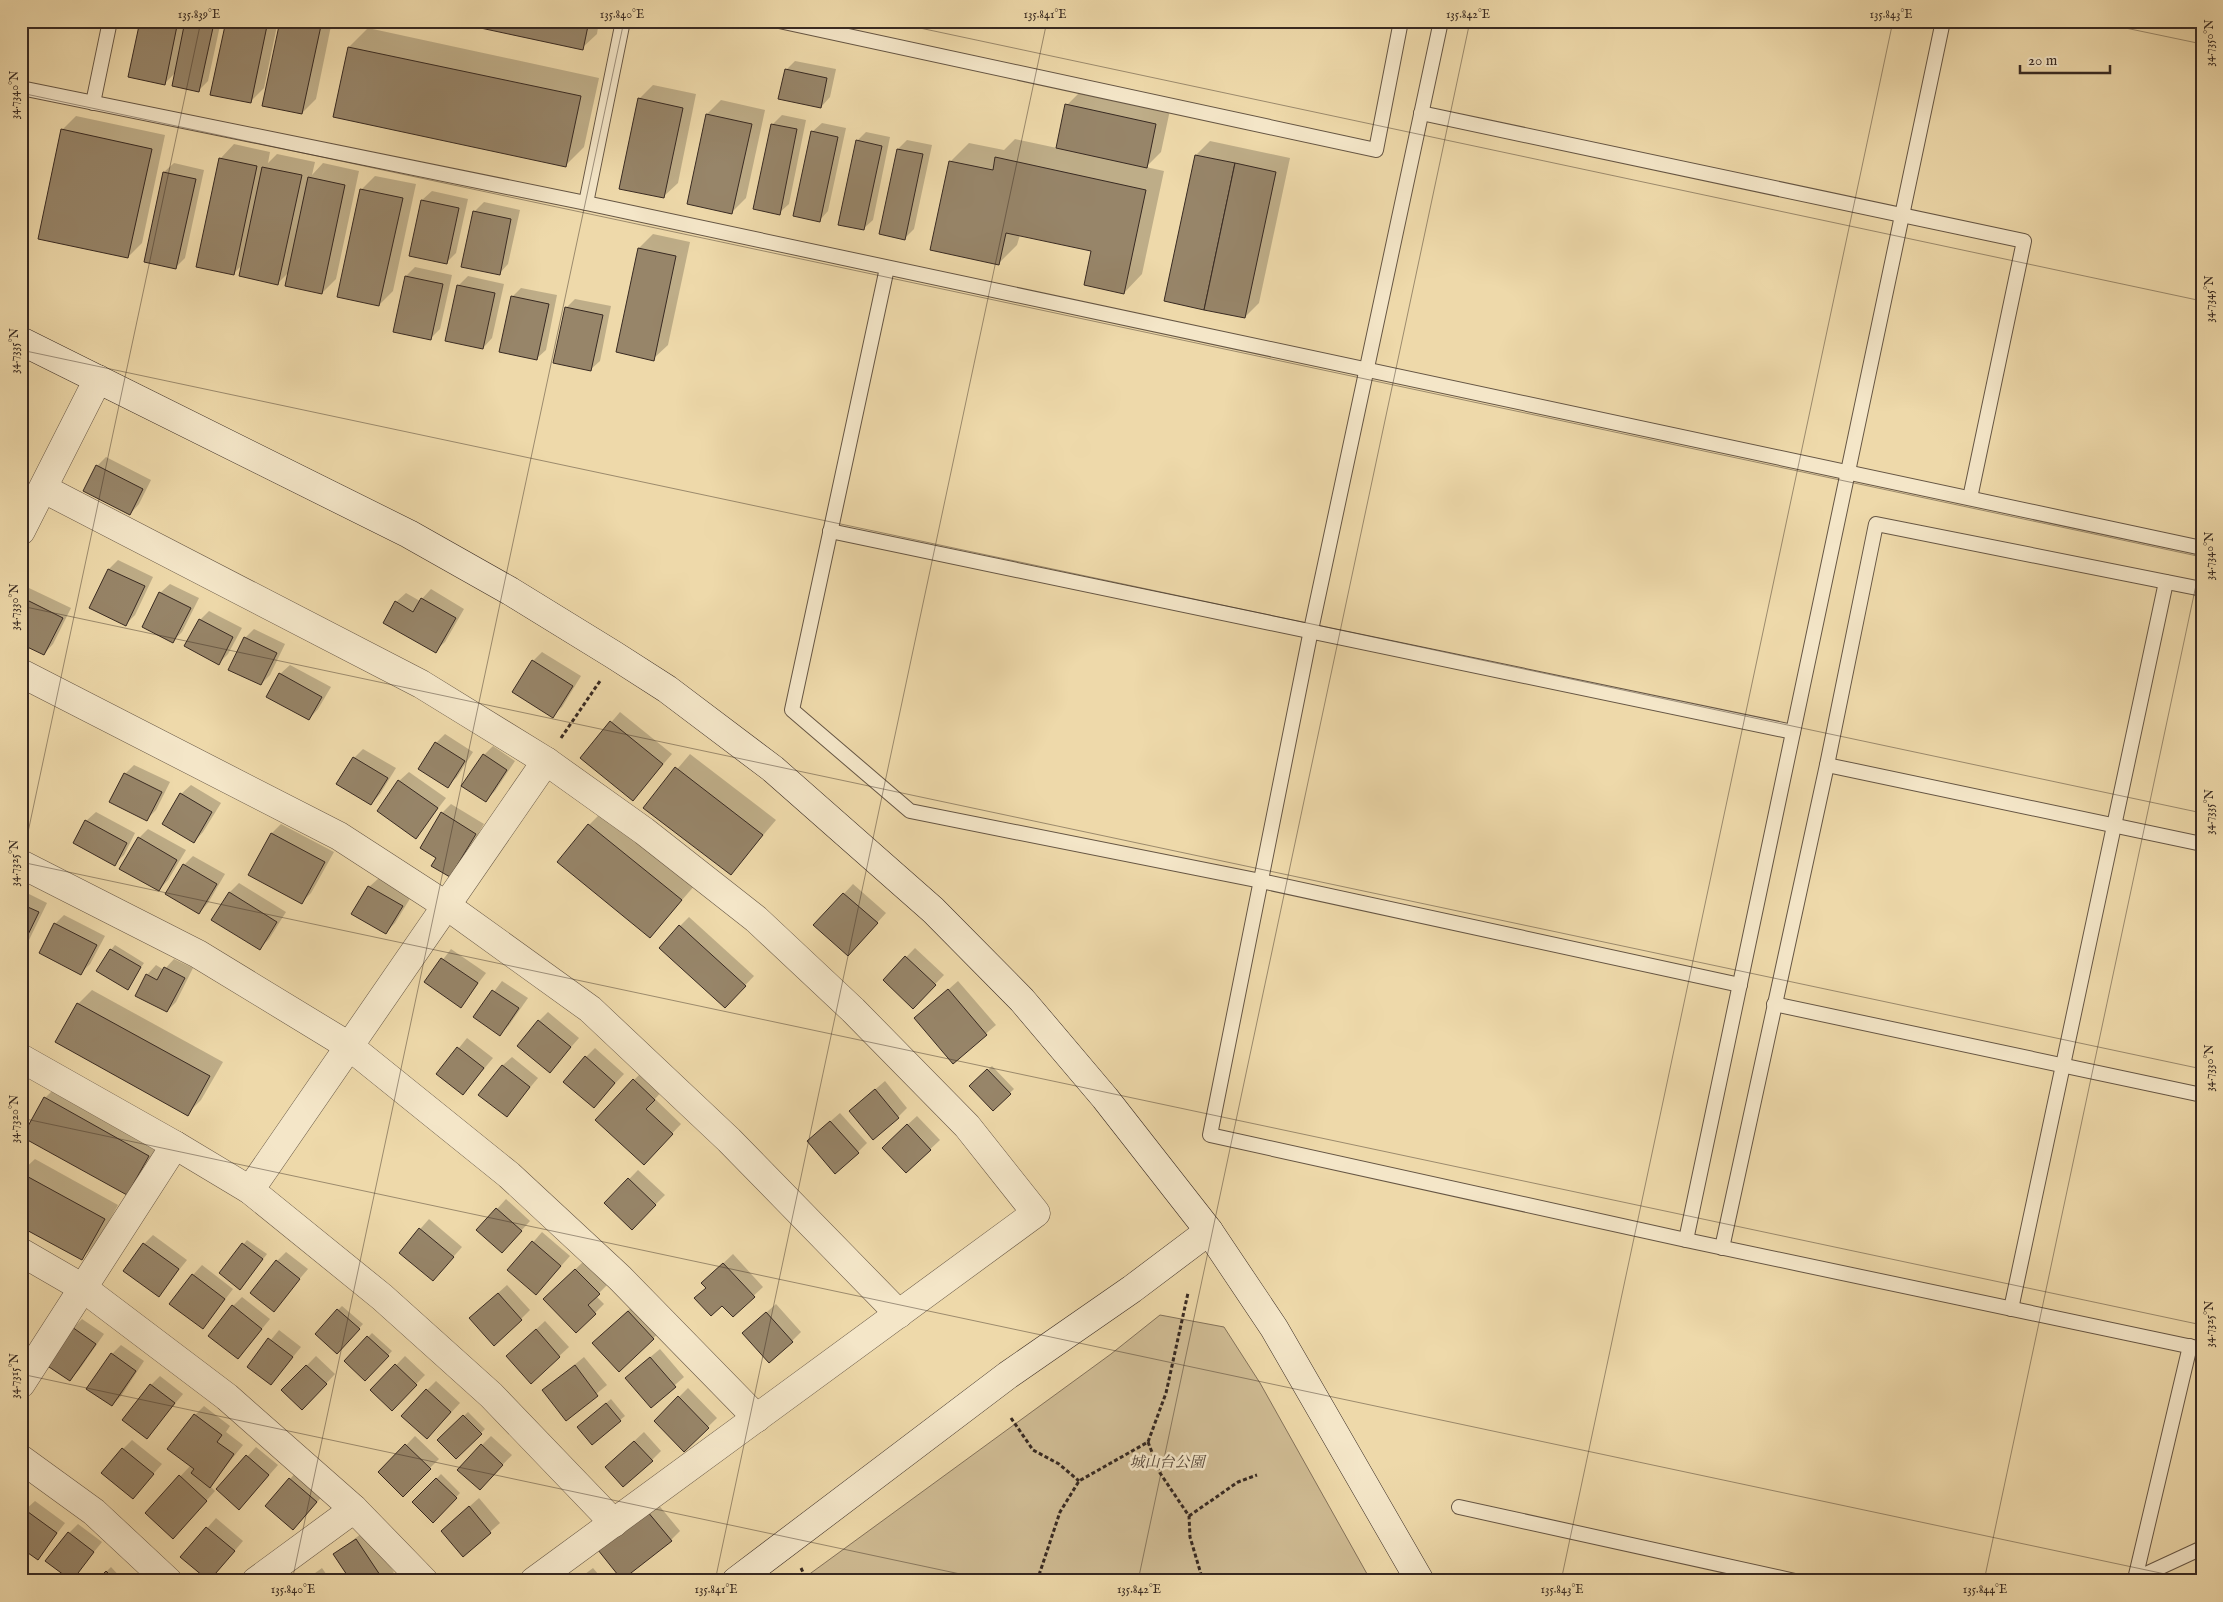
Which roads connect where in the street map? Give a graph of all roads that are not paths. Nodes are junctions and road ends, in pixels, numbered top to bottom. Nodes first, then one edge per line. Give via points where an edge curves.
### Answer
1 (110, 21) edge
2 (623, 21) edge
3 (779, 21) edge
4 (1401, 21) edge
5 (1440, 21) edge
6 (1943, 21) edge
7 (21, 88) edge
8 (93, 103) junction
9 (1421, 113) junction
10 (586, 203) junction
11 (1902, 214) junction
12 (887, 268) junction
13 (21, 340) edge
14 (1367, 370) junction
15 (98, 379) junction
16 (1849, 473) junction
17 (44, 489) junction
18 (1970, 498) junction
19 (21, 530) edge
20 (830, 531) junction
21 (2202, 548) edge
22 (2166, 582) junction
23 (2202, 590) edge
24 (1311, 630) junction
25 (21, 673) edge
26 (1793, 732) junction
27 (546, 761) junction
28 (1827, 765) junction
29 (2114, 825) junction
30 (2202, 844) edge
31 (21, 864) edge
32 (1260, 882) junction
33 (447, 906) junction
34 (1740, 985) junction
35 (1774, 1004) junction
36 (350, 1046) junction
37 (21, 1058) edge
38 (2063, 1066) junction
39 (2202, 1095) edge
40 (176, 1145) junction
41 (250, 1190) junction
42 (1210, 1231) junction
43 (1686, 1240) junction
44 (1722, 1248) junction
45 (21, 1252) edge
46 (83, 1288) junction
47 (2011, 1309) junction
48 (899, 1314) junction
49 (2196, 1347) edge
50 (21, 1384) edge
51 (756, 1418) junction
52 (21, 1459) edge
53 (1459, 1507) dead end
54 (354, 1509) junction
55 (614, 1523) junction
56 (2202, 1548) edge
57 (750, 1577) edge
58 (2133, 1580) edge
59 (168, 1581) edge
60 (256, 1581) edge
61 (424, 1581) edge
62 (534, 1581) edge
63 (1420, 1581) edge
64 (1796, 1581) edge

1 - 8 lane
2 - 10 lane
3 - 4 lane via 1376,150
5 - 9 lane
6 - 11 lane
7 - 8 lane
8 - 10 lane
9 - 11 lane
9 - 14 lane
10 - 12 lane
11 - 16 lane
11 - 18 lane via 2024,241
12 - 14 lane
12 - 20 lane
13 - 15 street
14 - 16 lane
14 - 24 lane
15 - 17 street
15 - 42 street via 409,534 510,591 667,689 773,769 933,910 1022,1000 1106,1098
16 - 18 lane
16 - 26 lane
17 - 19 street
17 - 27 street via 404,675
18 - 21 lane
20 - 24 lane
20 - 32 lane via 792,710 910,811
22 - 23 lane
22 - 28 lane via 1876,524
22 - 29 lane
24 - 26 lane
24 - 32 lane
25 - 33 street via 339,836
26 - 34 lane
27 - 33 street
27 - 48 street via 644,831 756,919 854,1010 967,1126 1036,1214
28 - 29 lane
28 - 35 lane
29 - 30 lane
29 - 38 lane
31 - 36 street via 198,954
32 - 34 lane
32 - 43 lane via 1210,1135
33 - 36 street
33 - 48 street via 590,1009 729,1140
34 - 43 lane
35 - 38 lane
35 - 44 lane
36 - 41 street
36 - 51 street via 509,1175 620,1278
37 - 40 street
38 - 39 lane
38 - 47 lane
40 - 41 street
40 - 46 street
41 - 55 street via 382,1297 491,1395
42 - 57 street via 1008,1375
42 - 63 street via 1274,1328
43 - 44 lane
44 - 47 lane
45 - 46 street
46 - 50 street
46 - 54 street via 227,1396
47 - 49 lane
48 - 51 street
49 - 58 lane
51 - 55 street
52 - 59 street via 94,1512
53 - 64 lane
54 - 60 street
54 - 61 street
55 - 62 street
56 - 58 lane

